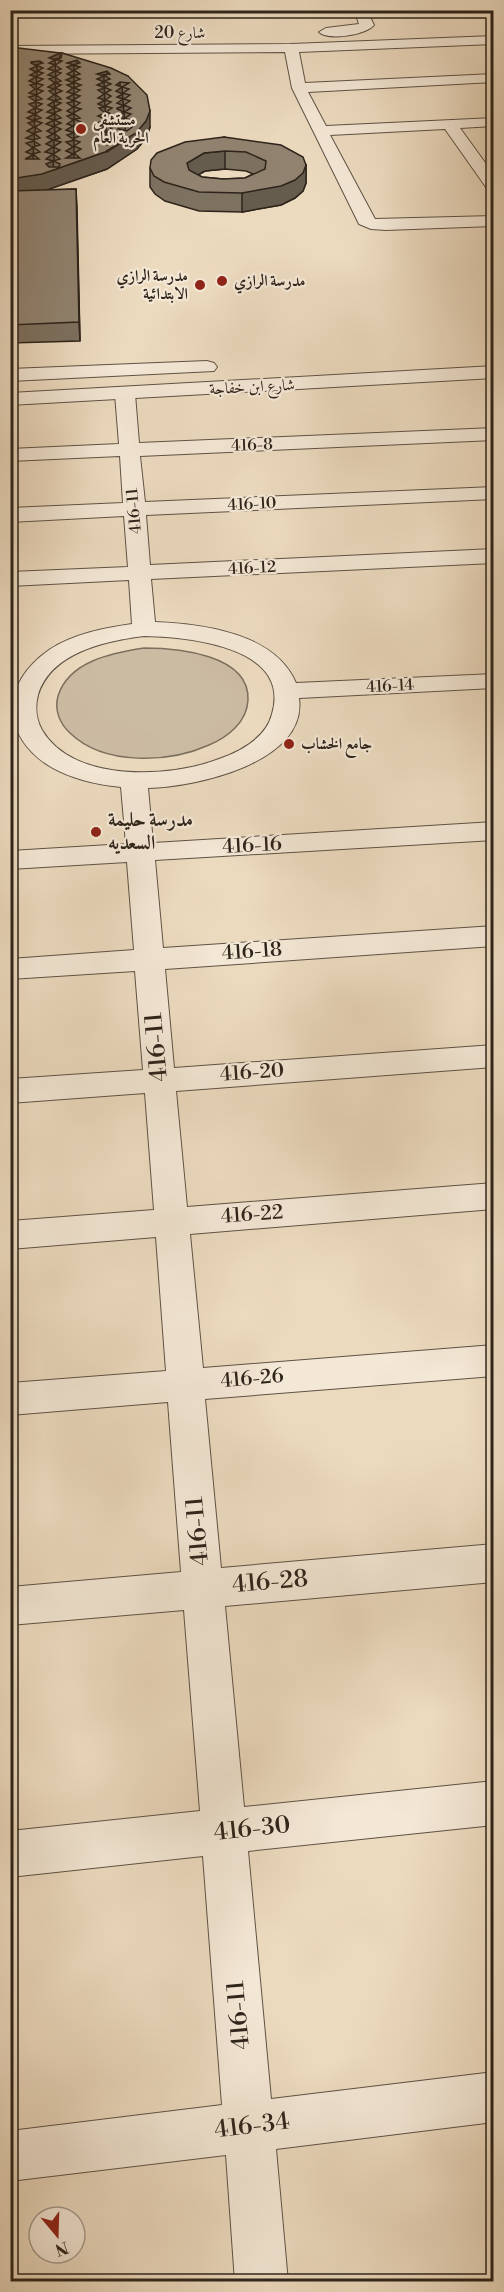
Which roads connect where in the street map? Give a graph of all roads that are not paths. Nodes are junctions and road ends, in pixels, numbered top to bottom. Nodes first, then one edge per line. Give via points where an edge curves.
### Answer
1 (445, 10) edge
2 (315, 32) dead end
3 (494, 32) edge
4 (494, 40) edge
5 (10, 42) edge
6 (28, 46) junction
7 (291, 48) junction
8 (10, 50) edge
9 (494, 78) edge
10 (299, 88) junction
11 (494, 122) edge
12 (449, 124) junction
13 (320, 131) junction
14 (494, 187) edge
15 (494, 221) edge
16 (494, 355) edge
17 (370, 360) dead end
18 (226, 366) dead end
19 (494, 372) edge
20 (10, 375) edge
21 (125, 394) junction
22 (10, 399) edge
23 (494, 434) edge
24 (130, 450) junction
25 (10, 455) edge
26 (494, 493) edge
27 (134, 509) junction
28 (10, 515) edge
29 (494, 556) edge
30 (139, 573) junction
31 (10, 579) edge
32 (144, 629) junction
33 (494, 681) edge
34 (287, 691) junction
35 (16, 705) edge
36 (134, 780) junction
37 (494, 831) edge
38 (141, 852) junction
39 (10, 860) edge
40 (494, 936) edge
41 (149, 959) junction
42 (10, 969) edge
43 (494, 1056) edge
44 (160, 1080) junction
45 (10, 1091) edge
46 (494, 1196) edge
47 (172, 1222) junction
48 (10, 1234) edge
49 (494, 1360) edge
50 (186, 1385) junction
51 (10, 1399) edge
52 (494, 1563) edge
53 (203, 1588) junction
54 (10, 1606) edge
55 (494, 1803) edge
56 (224, 1832) junction
57 (10, 1854) edge
58 (494, 2097) edge
59 (248, 2127) junction
60 (10, 2156) edge
61 (262, 2282) edge

1 - 2 street via 372,13 363,15 367,25 363,28
3 - 6 street, شارع 20
4 - 7 street, شارع 20
5 - 6 street, شارع 20
6 - 7 street, شارع 20
6 - 8 street, شارع 20
7 - 10 street
9 - 10 street
10 - 13 street
11 - 12 street
12 - 13 street
12 - 14 street
13 - 15 street via 365,220 371,224
16 - 17 street
18 - 20 street, شارع ابن خفاجة
19 - 21 street, شارع ابن خفاجة
21 - 22 street, شارع ابن خفاجة
21 - 24 street, 416-11
23 - 24 street, 416-8
24 - 25 street, 416-8
24 - 27 street, 416-11
26 - 27 street, 416-10
27 - 28 street, 416-10
27 - 30 street, 416-11
29 - 30 street, 416-12
30 - 31 street, 416-12
30 - 32 street, 416-11
32 - 34 street via 183,629 221,636 252,650 275,669
32 - 35 street via 107,634 74,646 47,662
33 - 34 street, 416-14
34 - 36 street via 286,714 274,736 250,756 216,771 176,779
35 - 36 street via 40,746 64,763 97,775
36 - 38 street, 416-11
37 - 38 street, 416-16
38 - 39 street, 416-16
38 - 41 street, 416-11
40 - 41 street, 416-18
41 - 42 street, 416-18
41 - 44 street, 416-11
43 - 44 street, 416-20
44 - 45 street, 416-20
44 - 47 street, 416-11
46 - 47 street, 416-22
47 - 48 street, 416-22
47 - 50 street, 416-11
49 - 50 street, 416-26
50 - 51 street, 416-26
50 - 53 street, 416-11
52 - 53 street, 416-28
53 - 54 street, 416-28
53 - 56 street, 416-11
55 - 56 street, 416-30
56 - 57 street, 416-30
56 - 59 street, 416-11
58 - 59 street, 416-34
59 - 60 street, 416-34
59 - 61 street, 416-11

